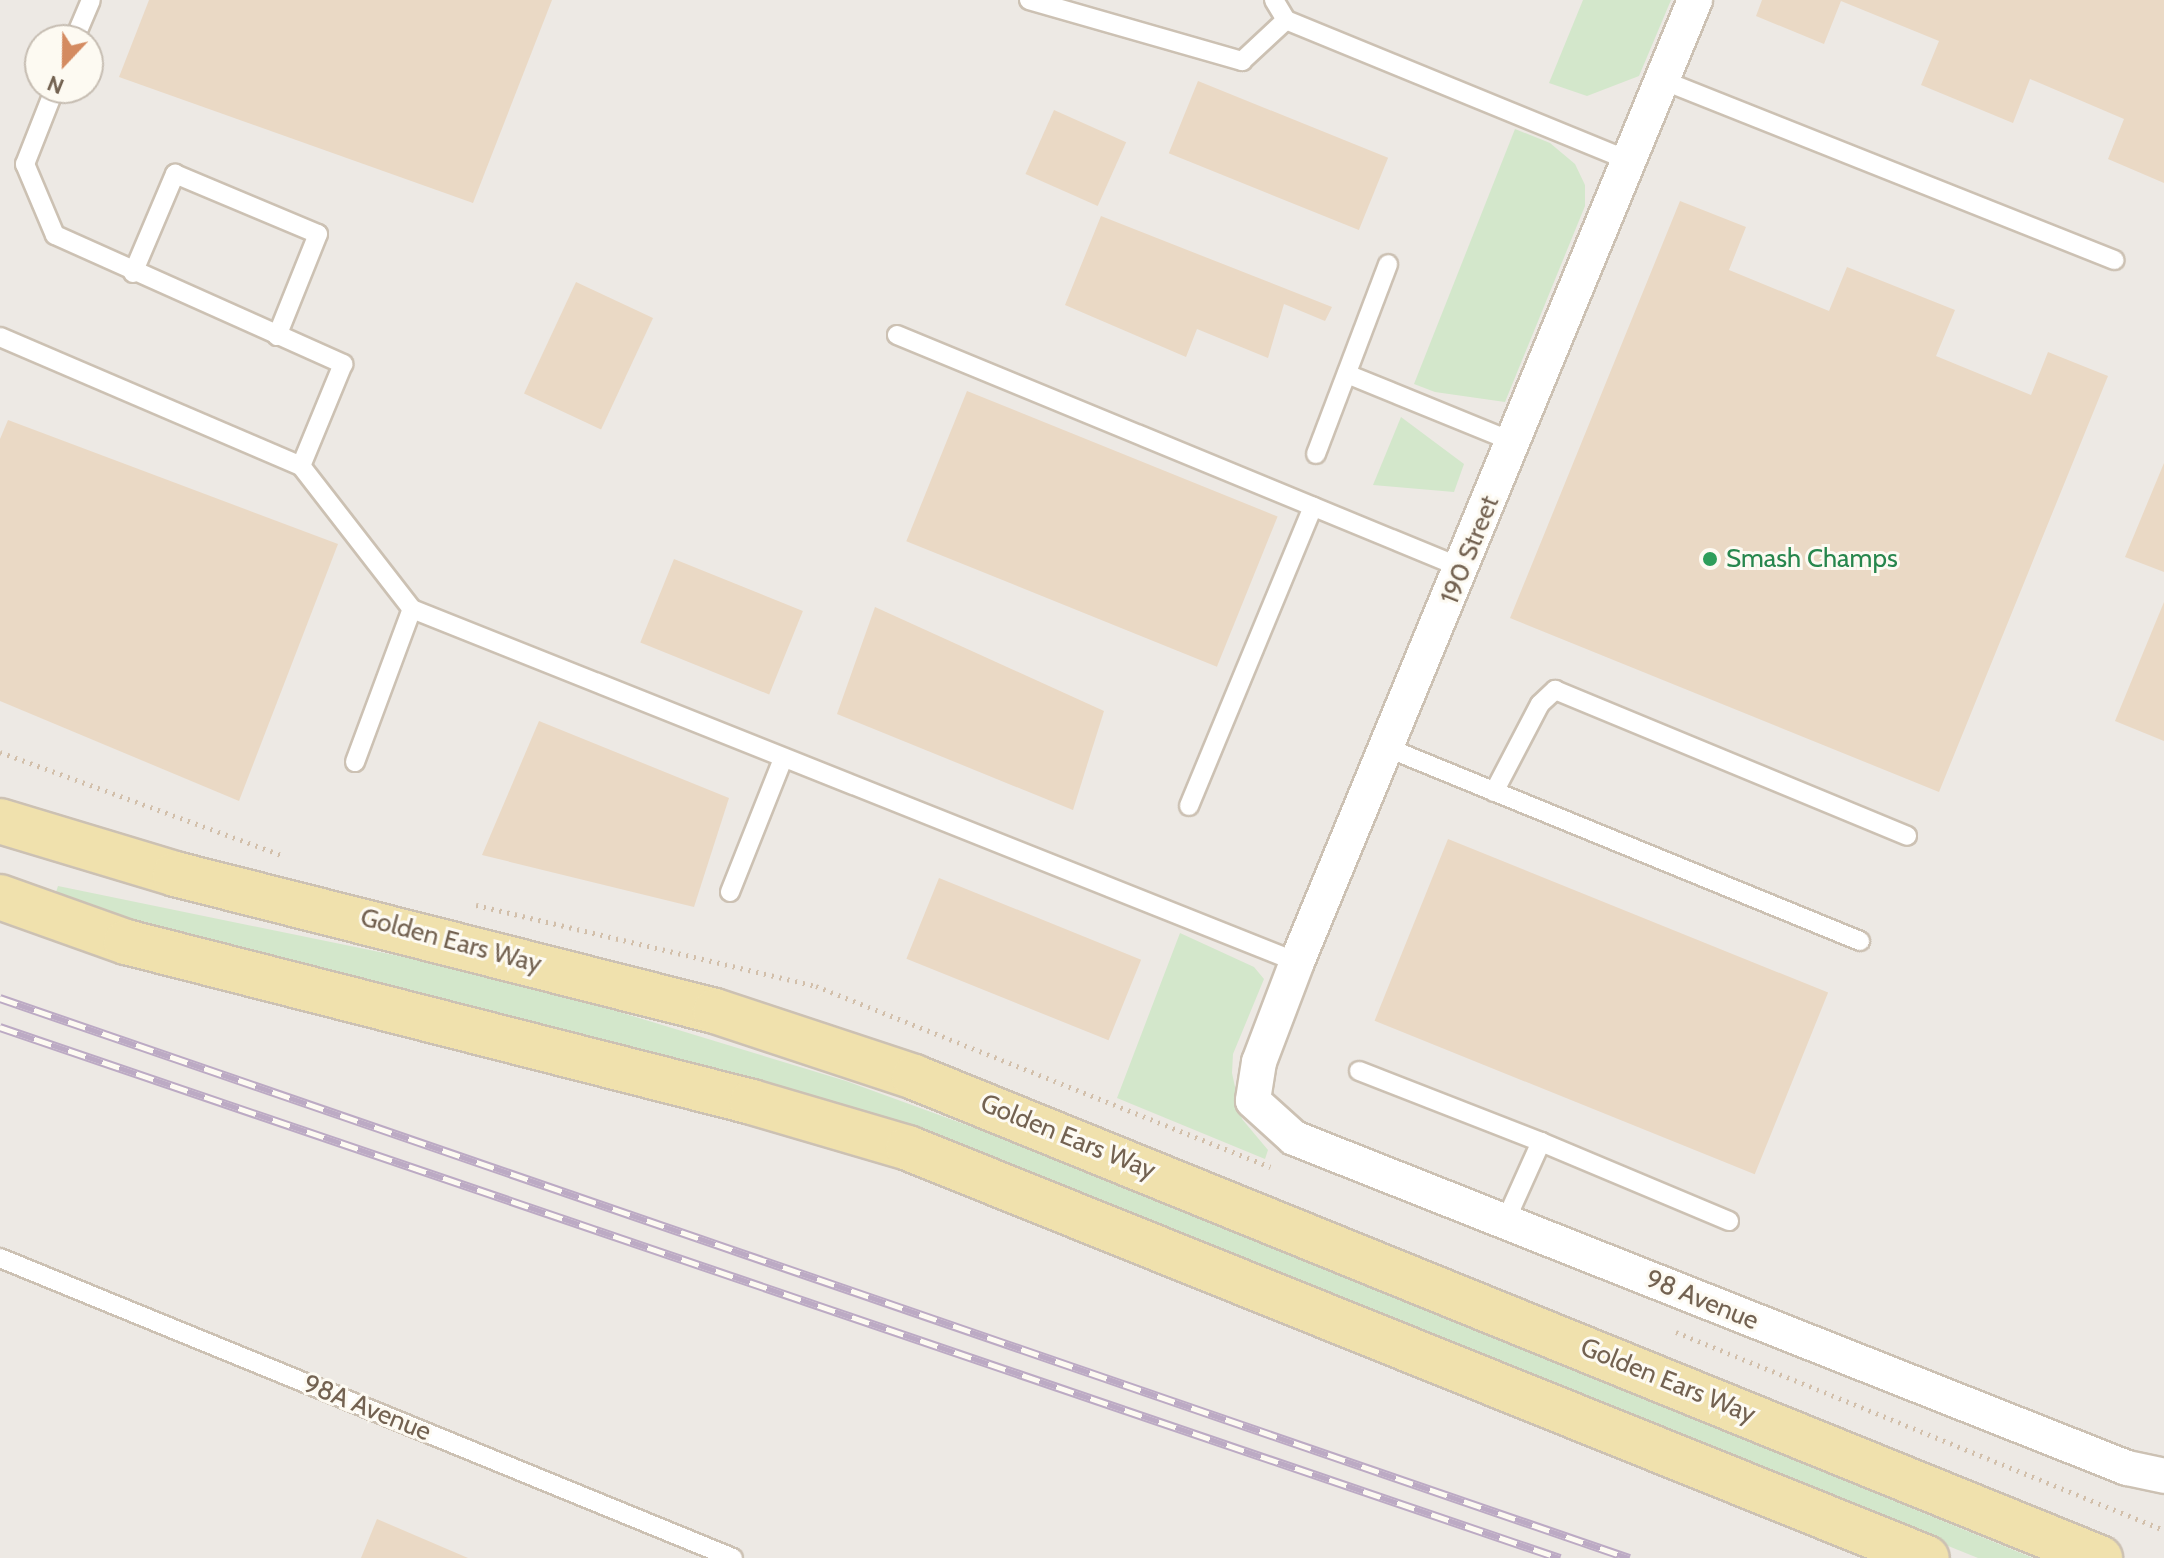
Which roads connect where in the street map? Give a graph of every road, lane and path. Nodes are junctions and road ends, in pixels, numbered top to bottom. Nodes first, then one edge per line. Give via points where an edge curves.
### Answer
1 (91, 0) edge
2 (1029, 0) edge
3 (1274, 0) edge
4 (1695, 0) edge
5 (1286, 20) junction
6 (81, 24) edge
7 (1662, 80) junction
8 (49, 104) edge
9 (1629, 161) junction
10 (2115, 260) dead end
11 (1388, 264) dead end
12 (133, 273) junction
13 (897, 335) dead end
14 (277, 336) junction
15 (0, 337) edge
16 (1347, 374) junction
17 (1514, 442) junction
18 (1316, 454) dead end
19 (301, 466) junction
20 (1313, 507) junction
21 (1462, 568) junction
22 (412, 609) junction
23 (1388, 748) junction
24 (783, 759) junction
25 (355, 762) dead end
26 (1494, 792) junction
27 (1189, 806) dead end
28 (0, 821) edge
29 (1907, 836) dead end
30 (730, 892) dead end
31 (0, 897) edge
32 (1860, 941) dead end
33 (1297, 962) junction
34 (1359, 1071) dead end
35 (1253, 1101) joint
36 (1541, 1142) junction
37 (1729, 1221) dead end
38 (1505, 1222) junction
39 (0, 1258) edge
40 (2164, 1476) edge
41 (733, 1558) edge
42 (1927, 1558) edge
43 (2100, 1558) edge

1 - 6 lane
2 - 5 lane via 1242,61
3 - 5 lane
4 - 7 street, 190 Street
5 - 9 lane
7 - 9 street, 190 Street
7 - 10 lane
8 - 12 lane via 25,164 55,235
9 - 17 street, 190 Street
11 - 16 lane
12 - 14 lane
12 - 14 lane via 175,174 318,234
13 - 20 lane
14 - 19 lane via 343,364
15 - 19 lane
16 - 17 lane
16 - 18 lane
17 - 21 street, 190 Street
19 - 22 lane
20 - 21 lane
20 - 27 lane
21 - 23 street, 190 Street
22 - 24 lane
22 - 25 lane
23 - 26 lane
23 - 33 street, 190 Street
24 - 30 lane
24 - 33 lane
26 - 29 lane via 1540,704 1555,690
26 - 32 lane
28 - 43 main road, Golden Ears Way via 175,874 715,1011 914,1077
31 - 42 main road via 156,950 752,1102 908,1148
33 - 35 street, 190 Street via 1259,1062
34 - 36 lane
35 - 38 street, 98 Avenue via 1294,1138
36 - 37 lane
36 - 38 lane
38 - 40 street, 98 Avenue via 2127,1468
39 - 41 lane, 98A Avenue

